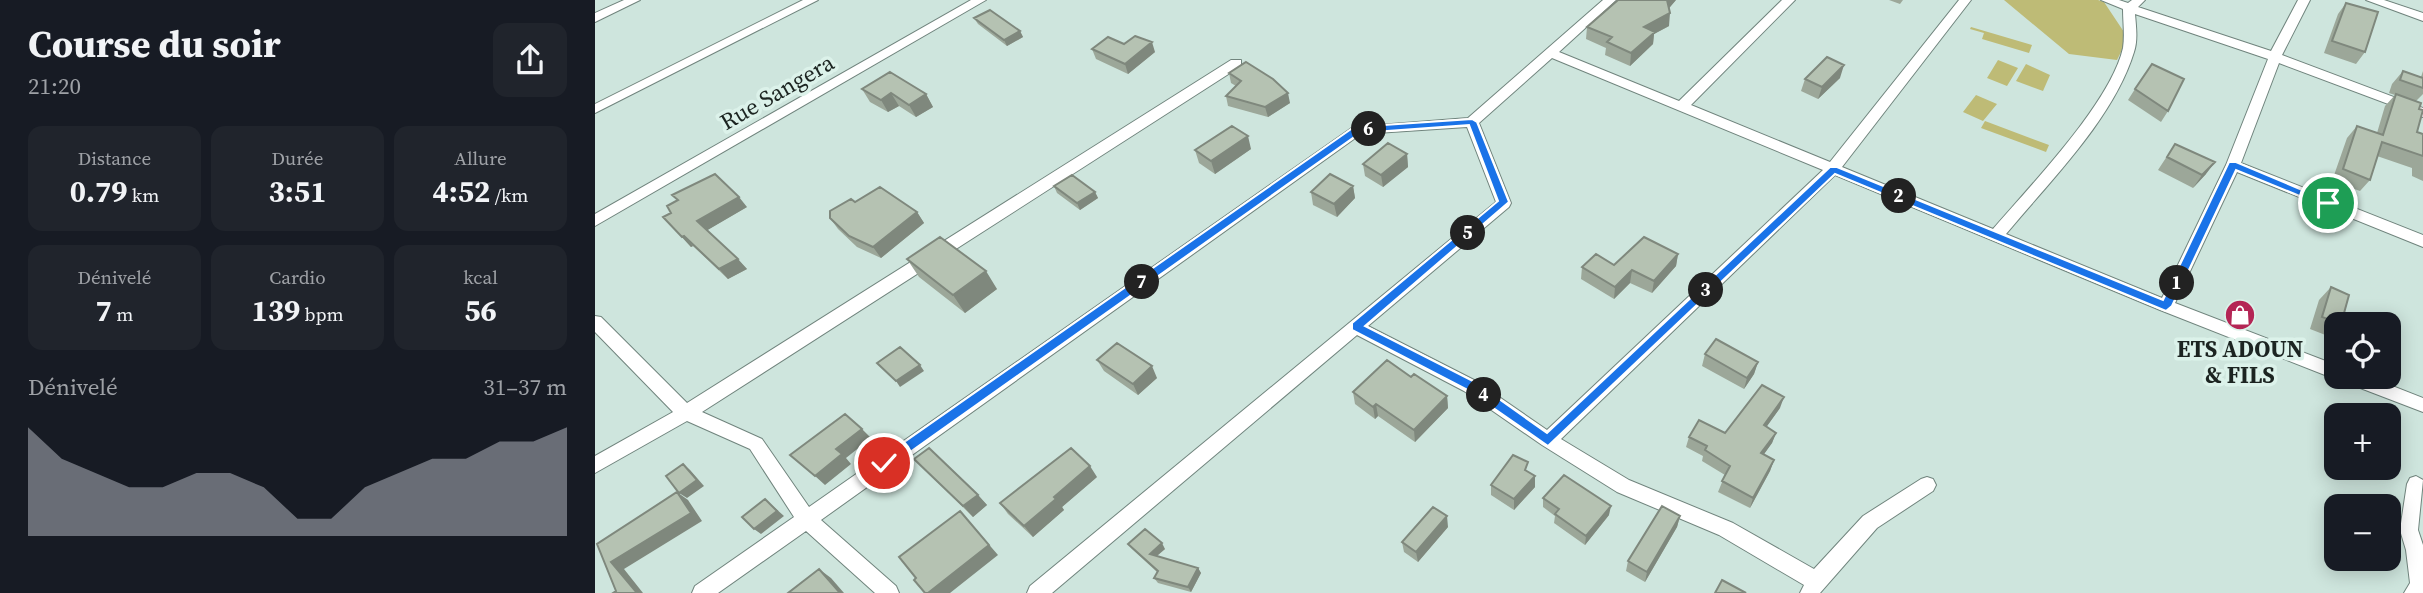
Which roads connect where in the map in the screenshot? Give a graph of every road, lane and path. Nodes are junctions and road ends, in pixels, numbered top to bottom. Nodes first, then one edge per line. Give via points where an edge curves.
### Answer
1 (635, 0) edge
2 (812, 0) edge
3 (980, 0) edge
4 (1610, 0) edge
5 (1789, 0) edge
6 (1965, 0) edge
7 (2107, 0) edge
8 (2304, 0) edge
9 (2372, 0) edge
10 (2134, 4) edge
11 (2423, 17) edge
12 (595, 18) edge
13 (1551, 53) junction
14 (2274, 57) junction
15 (1236, 63) dead end
16 (1681, 107) junction
17 (595, 109) edge
18 (2423, 113) edge
19 (1472, 122) junction
20 (2233, 165) junction
21 (1833, 169) junction
22 (595, 221) edge
23 (1996, 236) junction
24 (2423, 241) edge
25 (2166, 306) junction
26 (595, 322) edge
27 (1356, 327) junction
28 (2324, 367) edge
29 (2382, 389) edge
30 (2423, 405) edge
31 (686, 413) junction
32 (1548, 440) junction
33 (595, 465) edge
34 (2416, 484) dead end
35 (1927, 485) dead end
36 (806, 519) junction
37 (1813, 587) edge
38 (702, 593) edge
39 (889, 593) edge
40 (1037, 593) edge
41 (2414, 593) edge

1 - 12 street
2 - 17 street
3 - 22 street, Rue Sangera
4 - 13 street
5 - 16 street
6 - 21 street
7 - 10 street
8 - 14 street
9 - 11 street
10 - 14 street
10 - 23 street via 2129,50 2113,82 2087,125
13 - 16 street
13 - 19 street
14 - 18 street
14 - 20 street
15 - 31 street
16 - 21 street
19 - 27 street via 1504,202
19 - 36 street via 1358,130
20 - 24 street
20 - 25 street
21 - 23 street
21 - 32 street
23 - 25 street
25 - 28 street
26 - 31 street
27 - 32 street via 1470,386
27 - 40 street
29 - 30 street
31 - 33 street
31 - 36 street via 756,444
32 - 37 street via 1623,486 1726,529
34 - 41 street via 2409,530 2420,586
35 - 37 street via 1870,522
36 - 38 street
36 - 39 street

